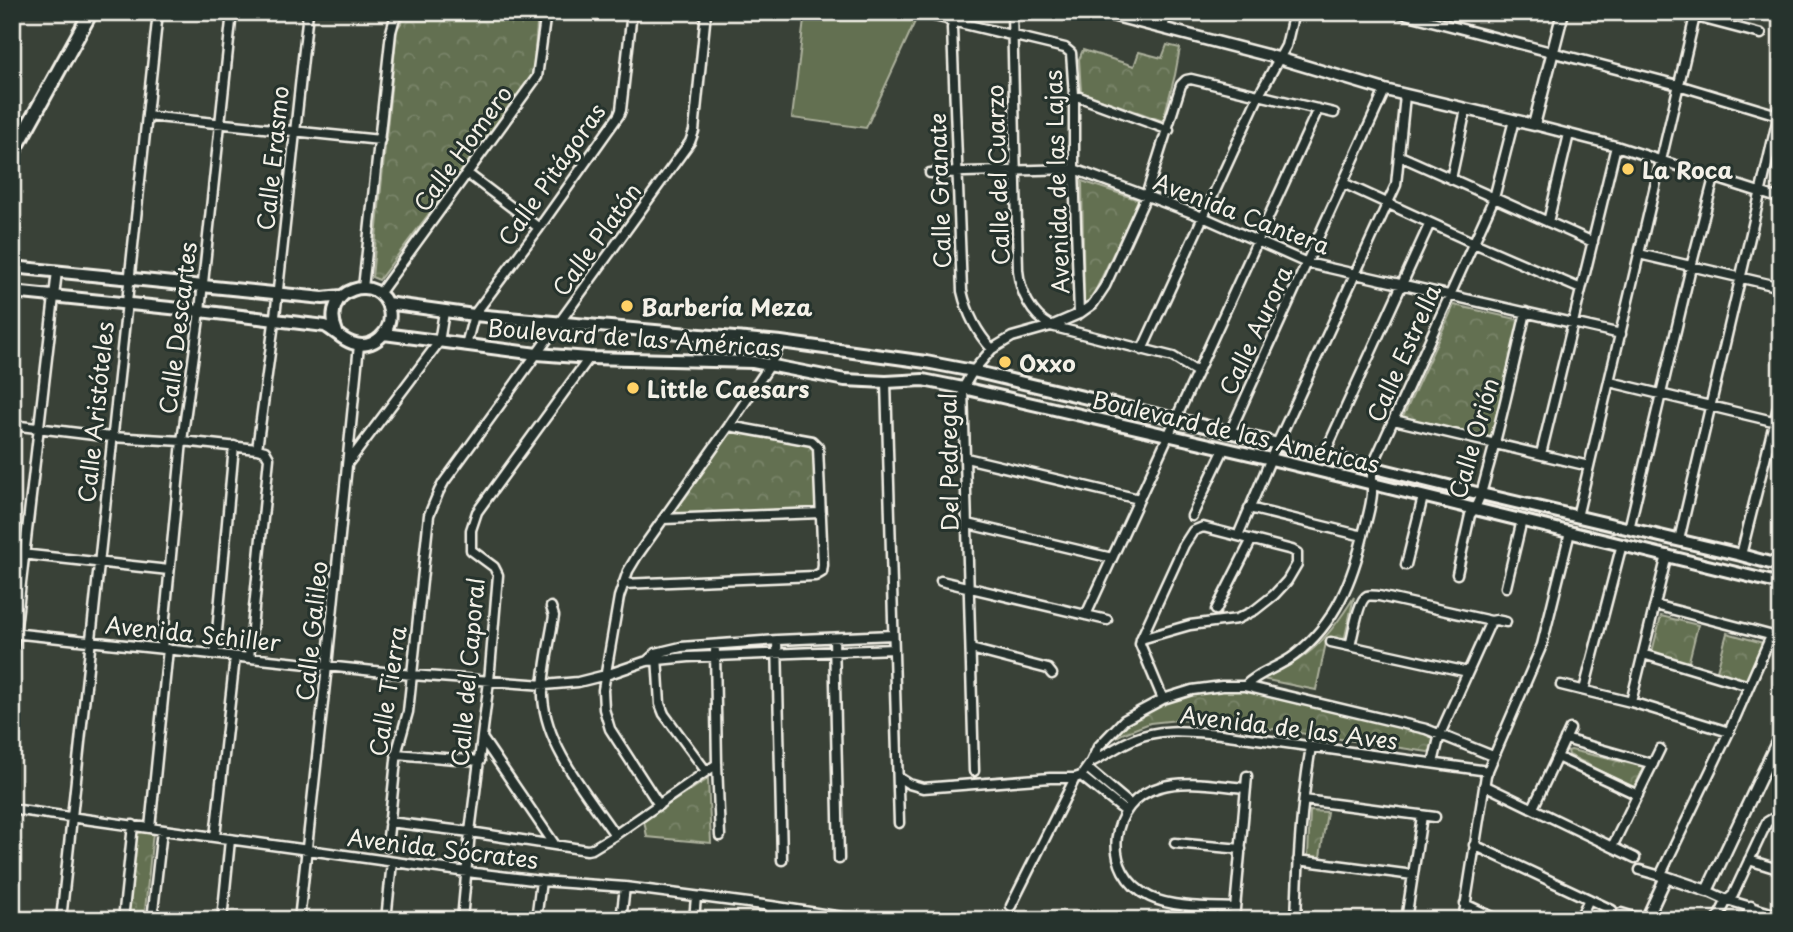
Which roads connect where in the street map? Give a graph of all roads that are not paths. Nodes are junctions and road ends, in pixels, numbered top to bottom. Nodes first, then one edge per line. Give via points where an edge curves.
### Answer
1 (83, 12) edge
2 (91, 12) edge
3 (158, 12) edge
4 (232, 12) edge
5 (307, 12) edge
6 (400, 12) edge
7 (545, 12) edge
8 (632, 12) edge
9 (706, 12) edge
10 (1012, 12) edge
11 (1100, 12) edge
12 (1167, 12) edge
13 (1294, 12) edge
14 (1397, 12) edge
15 (1563, 12) edge
16 (1677, 12) edge
17 (1695, 14) edge
18 (934, 16) dead end
19 (1426, 16) edge
20 (953, 23) junction
21 (1163, 28) junction
22 (1761, 34) dead end
23 (1012, 35) junction
24 (1553, 52) junction
25 (1278, 58) junction
26 (1678, 85) junction
27 (1385, 90) junction
28 (1074, 95) junction
29 (1259, 95) junction
30 (1405, 95) junction
31 (1318, 109) junction
32 (1466, 109) junction
33 (1334, 113) dead end
34 (1779, 115) edge
35 (147, 116) junction
36 (1514, 120) junction
37 (220, 123) junction
38 (1534, 125) junction
39 (1168, 130) junction
40 (294, 131) junction
41 (1569, 134) junction
42 (12, 139) edge
43 (380, 140) junction
44 (1616, 146) junction
45 (12, 155) edge
46 (1400, 156) junction
47 (1660, 160) junction
48 (1074, 169) junction
49 (1016, 171) junction
50 (958, 172) junction
51 (930, 173) dead end
52 (468, 174) junction
53 (1714, 178) junction
54 (1451, 179) junction
55 (1343, 183) junction
56 (1762, 192) junction
57 (1146, 195) junction
58 (1494, 198) junction
59 (1781, 200) edge
60 (1387, 203) junction
61 (1203, 217) junction
62 (1548, 222) junction
63 (1430, 223) junction
64 (539, 228) junction
65 (1257, 240) junction
66 (1593, 242) junction
67 (1474, 243) junction
68 (1639, 254) junction
69 (1307, 263) junction
70 (12, 267) edge
71 (1691, 267) junction
72 (57, 271) junction
73 (1354, 273) junction
74 (1741, 278) junction
75 (130, 279) junction
76 (1403, 284) junction
77 (202, 286) junction
78 (1781, 287) edge
79 (363, 288) junction
80 (1581, 289) junction
81 (12, 292) edge
82 (278, 293) junction
83 (1451, 295) junction
84 (54, 296) junction
85 (341, 296) junction
86 (383, 298) junction
87 (127, 303) junction
88 (200, 311) junction
89 (444, 312) junction
90 (1526, 312) junction
91 (276, 314) junction
92 (1079, 314) junction
93 (474, 316) junction
94 (560, 322) junction
95 (1573, 323) junction
96 (1051, 326) junction
97 (337, 332) junction
98 (384, 334) junction
99 (1621, 334) junction
100 (439, 342) junction
101 (781, 342) junction
102 (359, 345) junction
103 (466, 345) junction
104 (992, 349) junction
105 (1142, 350) junction
106 (537, 354) junction
107 (589, 358) junction
108 (926, 362) junction
109 (770, 365) junction
110 (973, 371) junction
111 (1197, 372) junction
112 (923, 380) junction
113 (886, 382) junction
114 (1610, 382) junction
115 (963, 388) junction
116 (1661, 395) junction
117 (1781, 395) edge
118 (1711, 406) junction
119 (1176, 419) junction
120 (1394, 419) junction
121 (1778, 422) edge
122 (12, 425) edge
123 (729, 426) junction
124 (38, 428) junction
125 (1230, 432) junction
126 (1168, 436) junction
127 (111, 437) junction
128 (182, 441) junction
129 (1495, 443) junction
130 (1277, 444) junction
131 (234, 446) junction
132 (257, 449) junction
133 (1224, 449) junction
134 (1541, 454) junction
135 (1324, 455) junction
136 (966, 458) junction
137 (1271, 459) junction
138 (346, 465) junction
139 (1589, 466) junction
140 (1373, 467) junction
141 (1372, 484) junction
142 (1481, 494) junction
143 (1423, 497) junction
144 (1139, 499) junction
145 (435, 500) joint
146 (1249, 508) junction
147 (1475, 510) junction
148 (821, 513) junction
149 (1192, 516) dead end
150 (1577, 517) junction
151 (663, 519) junction
152 (1522, 520) junction
153 (968, 524) junction
154 (1629, 529) junction
155 (1240, 531) dead end
156 (1570, 531) junction
157 (1363, 536) junction
158 (1679, 540) junction
159 (1251, 541) junction
160 (1622, 544) junction
161 (12, 553) edge
162 (23, 554) junction
163 (1667, 555) junction
164 (1741, 555) junction
165 (1112, 558) junction
166 (98, 562) junction
167 (1406, 565) dead end
168 (1781, 566) edge
169 (169, 570) junction
170 (1457, 574) dead end
171 (941, 582) dead end
172 (623, 584) junction
173 (1781, 584) edge
174 (1506, 587) dead end
175 (970, 588) junction
176 (1655, 605) junction
177 (551, 607) dead end
178 (1216, 610) dead end
179 (1086, 615) junction
180 (1107, 620) dead end
181 (1491, 621) junction
182 (1506, 622) dead end
183 (14, 633) edge
184 (893, 635) junction
185 (1771, 636) junction
186 (834, 638) junction
187 (1781, 638) edge
188 (1141, 639) junction
189 (777, 640) junction
190 (91, 641) junction
191 (1331, 642) dead end
192 (715, 645) junction
193 (1350, 646) junction
194 (165, 649) junction
195 (894, 649) junction
196 (971, 649) junction
197 (834, 651) junction
198 (777, 653) junction
199 (215, 654) junction
200 (1643, 654) junction
201 (716, 655) junction
202 (235, 657) junction
203 (657, 657) junction
204 (249, 658) junction
205 (12, 661) edge
206 (327, 666) junction
207 (1468, 672) junction
208 (1052, 674) dead end
209 (412, 675) junction
210 (606, 675) junction
211 (489, 681) junction
212 (544, 685) junction
213 (1561, 685) dead end
214 (1245, 686) junction
215 (1749, 686) junction
216 (1584, 690) junction
217 (1163, 699) junction
218 (1631, 702) junction
219 (1570, 729) dead end
220 (1729, 732) junction
221 (1440, 734) junction
222 (1781, 734) edge
223 (482, 738) junction
224 (1565, 739) junction
225 (1311, 747) junction
226 (1660, 748) dead end
227 (396, 754) junction
228 (1493, 756) junction
229 (1557, 757) junction
230 (480, 761) junction
231 (1433, 763) junction
232 (717, 764) junction
233 (1653, 764) junction
234 (1089, 765) junction
235 (706, 771) junction
236 (974, 771) dead end
237 (1488, 771) junction
238 (1247, 776) dead end
239 (898, 777) junction
240 (1078, 777) junction
241 (1484, 785) junction
242 (1246, 789) junction
243 (1638, 794) junction
244 (1304, 800) junction
245 (659, 805) junction
246 (1533, 808) junction
247 (13, 809) edge
248 (1128, 809) junction
249 (72, 816) junction
250 (1422, 816) junction
251 (12, 817) edge
252 (1435, 817) dead end
253 (1777, 820) edge
254 (389, 822) junction
255 (899, 822) dead end
256 (133, 825) junction
257 (150, 828) junction
258 (162, 830) junction
259 (470, 832) junction
260 (615, 835) junction
261 (720, 836) dead end
262 (215, 837) junction
263 (230, 840) junction
264 (1175, 843) dead end
265 (555, 845) junction
266 (1474, 845) junction
267 (387, 847) dead end
268 (1612, 847) junction
269 (1241, 849) junction
270 (307, 850) junction
271 (1634, 858) dead end
272 (839, 859) dead end
273 (782, 860) dead end
274 (1298, 860) junction
275 (1749, 860) junction
276 (392, 862) junction
277 (1640, 870) dead end
278 (1781, 870) edge
279 (467, 872) junction
280 (1413, 875) junction
281 (1663, 877) junction
282 (541, 880) junction
283 (625, 887) junction
284 (1707, 891) junction
285 (696, 897) junction
286 (1588, 899) junction
287 (1727, 900) junction
288 (1465, 904) junction
289 (771, 906) junction
290 (1010, 906) dead end
291 (1751, 906) junction
292 (1235, 908) junction
293 (1781, 916) edge
294 (61, 920) edge
295 (123, 920) edge
296 (152, 920) edge
297 (222, 920) edge
298 (299, 920) edge
299 (386, 920) edge
300 (462, 920) edge
301 (536, 920) edge
302 (621, 920) edge
303 (694, 920) edge
304 (769, 920) edge
305 (855, 920) edge
306 (869, 920) edge
307 (1234, 920) edge
308 (1296, 920) edge
309 (1406, 920) edge
310 (1463, 920) edge
311 (1499, 920) edge
312 (1579, 920) edge
313 (1645, 920) edge
314 (1717, 920) edge
315 (1745, 920) edge

1 - 42 main road
2 - 45 main road
3 - 35 street, Calle Aristóteles
4 - 37 street, Calle Descartes
5 - 40 street, Calle Erasmo
6 - 43 street via 391,32
7 - 52 street, Calle Homero via 537,77
8 - 64 street, Calle Pitágoras via 619,115
9 - 94 street, Calle Platón via 690,142
10 - 23 street, Calle del Cuarzo
11 - 21 street
12 - 21 street
13 - 25 street via 1286,46
14 - 19 street
15 - 24 street
16 - 17 street
17 - 22 street
17 - 26 street
18 - 20 street
19 - 24 street
20 - 23 street
20 - 50 street, Calle Granate
21 - 25 street
23 - 28 street, Avenida de las Lajas via 1069,50
23 - 49 street, Calle del Cuarzo
24 - 26 street
24 - 38 street
25 - 27 street
25 - 29 street
26 - 34 street
26 - 47 street
27 - 30 street
27 - 55 street, Calle Aurora
28 - 39 street
28 - 48 street, Avenida de las Lajas
29 - 31 street
29 - 39 street, Del Pedregal via 1186,80
29 - 61 street
30 - 32 street
30 - 46 street
31 - 33 street
31 - 65 street
32 - 36 street
32 - 54 street
34 - 56 street
35 - 37 street
35 - 75 street, Calle Aristóteles
36 - 38 street
36 - 58 street, Calle Estrella
37 - 40 street
37 - 77 street, Calle Descartes
38 - 41 street
39 - 57 street, Del Pedregal
40 - 43 street
40 - 82 street, Calle Erasmo
41 - 44 street
41 - 62 street
43 - 79 street
44 - 47 street
44 - 66 street
46 - 54 street
46 - 60 street via 1396,185
47 - 53 street
47 - 68 street
48 - 49 street, Avenida Cantera
48 - 57 street, Avenida Cantera
48 - 92 street, Avenida de las Lajas
49 - 50 street, Avenida Cantera
49 - 96 street, Calle del Cuarzo via 1019,280 1031,308
50 - 51 street, Avenida Cantera
50 - 104 street, Calle Granate via 962,291 967,311
52 - 64 street
52 - 86 street, Calle Homero
53 - 56 street
53 - 71 street
54 - 58 street
55 - 60 street
55 - 69 street, Calle Aurora
56 - 59 street
56 - 74 street
57 - 61 street, Avenida Cantera
57 - 92 street, Del Pedregal via 1105,286
58 - 62 street
58 - 67 street, Calle Estrella
60 - 63 street
60 - 73 street
61 - 65 street, Avenida Cantera
61 - 105 street
62 - 66 street
63 - 67 street
63 - 76 street
64 - 93 street, Calle Pitágoras
65 - 69 street, Avenida Cantera
65 - 111 street
66 - 80 street
67 - 80 street
67 - 83 street, Calle Estrella
68 - 71 street
68 - 99 street
69 - 73 street, Avenida Cantera
69 - 125 street, Calle Aurora
70 - 72 main road
71 - 74 street
71 - 116 street
72 - 75 main road
72 - 84 street
73 - 76 street, Avenida Cantera
73 - 130 street
74 - 78 street
74 - 118 street
75 - 77 main road
75 - 87 street, Calle Aristóteles
76 - 83 street, Avenida Cantera
76 - 135 street
77 - 82 main road
77 - 88 street, Calle Descartes
79 - 85 main road
79 - 86 main road, Boulevard de las Américas
80 - 95 street
81 - 84 main road
82 - 85 main road
82 - 91 street, Calle Erasmo
83 - 90 street, Avenida Cantera
83 - 120 street, Calle Estrella
84 - 87 main road
84 - 124 street
85 - 97 main road via 333,315
86 - 89 main road, Boulevard de las Américas
86 - 98 main road via 390,312
87 - 88 main road
87 - 127 street, Calle Aristóteles
88 - 91 main road
88 - 128 street, Calle Descartes
89 - 93 main road, Boulevard de las Américas
89 - 100 street
90 - 95 street, Avenida Cantera
90 - 129 street, Calle Orión
91 - 97 main road
91 - 132 street, Calle Erasmo
92 - 96 street, Del Pedregal
93 - 94 main road, Boulevard de las Américas
93 - 103 street, Calle Pitágoras
94 - 101 main road, Boulevard de las Américas
94 - 106 street, Calle Platón
95 - 99 street, Avenida Cantera
95 - 134 street
96 - 104 street, Del Pedregal via 1012,337
96 - 105 street
97 - 102 main road
98 - 100 main road, Boulevard de las Américas
98 - 102 main road via 377,341
99 - 114 street
100 - 103 main road, Boulevard de las Américas
100 - 138 street
101 - 108 main road, Boulevard de las Américas
101 - 109 street
102 - 138 street, Calle Galileo
103 - 106 main road, Boulevard de las Américas
104 - 110 street, Del Pedregal
105 - 111 street via 1180,360
106 - 107 main road, Boulevard de las Américas
106 - 145 street, Calle Platón
107 - 109 main road, Boulevard de las Américas
107 - 211 street, Calle del Caporal via 472,522 471,550 498,571
108 - 110 main road, Boulevard de las Américas
108 - 112 main road
109 - 113 main road, Boulevard de las Américas via 845,380
109 - 123 street
110 - 115 street, Del Pedregal
110 - 119 main road, Boulevard de las Américas
111 - 119 street
112 - 113 main road, Boulevard de las Américas
112 - 115 main road, Boulevard de las Américas
113 - 184 street
114 - 116 street
114 - 139 street
115 - 126 main road, Boulevard de las Américas
115 - 136 street, Del Pedregal
116 - 118 street
116 - 154 street
117 - 121 street
118 - 121 street
118 - 158 street
119 - 125 main road, Boulevard de las Américas
119 - 126 street
120 - 129 street
120 - 140 street, Calle Estrella
121 - 164 street
122 - 124 street
123 - 148 street via 816,443
123 - 151 street
124 - 127 street
124 - 162 street
125 - 130 main road, Boulevard de las Américas
126 - 133 main road, Boulevard de las Américas
126 - 144 street
127 - 128 street
127 - 166 street, Calle Aristóteles
128 - 131 street
128 - 169 street, Calle Descartes
129 - 134 street
129 - 142 street, Calle Orión
130 - 135 main road, Boulevard de las Américas
130 - 137 street
131 - 132 street
131 - 199 street
132 - 204 street via 269,458
133 - 137 main road, Boulevard de las Américas
133 - 149 street
134 - 139 street
135 - 140 main road, Boulevard de las Américas
136 - 144 street
136 - 153 street, Del Pedregal
137 - 141 main road, Boulevard de las Américas
137 - 146 street
138 - 206 street, Calle Galileo
139 - 150 street
140 - 141 street, Calle Estrella
140 - 142 main road, Boulevard de las Américas
141 - 143 main road, Boulevard de las Américas
141 - 157 street, Calle Estrella
142 - 147 street, Calle Orión
142 - 150 main road, Boulevard de las Américas
143 - 147 main road, Boulevard de las Américas
143 - 167 street
144 - 165 street
145 - 209 street, Calle Tierra via 429,515
146 - 155 street
146 - 157 street
147 - 152 main road, Boulevard de las Américas
147 - 170 street, Calle Orión
148 - 151 street
148 - 172 street via 823,569 819,575
150 - 154 main road, Boulevard de las Américas
151 - 172 street
152 - 156 main road, Boulevard de las Américas
152 - 174 street
153 - 165 street
153 - 175 street, Del Pedregal
154 - 158 main road, Boulevard de las Américas
156 - 160 main road, Boulevard de las Américas
156 - 228 street via 1540,652
157 - 214 street, Calle Estrella via 1345,592 1314,639
158 - 164 main road, Boulevard de las Américas
159 - 178 street
159 - 188 street via 1203,527 1193,530
159 - 188 street via 1298,555 1293,573 1266,602 1237,619 1190,625
160 - 163 main road, Boulevard de las Américas
160 - 216 street
161 - 162 street
162 - 166 street
162 - 183 street
163 - 173 main road, Boulevard de las Américas
163 - 176 street
164 - 168 main road, Boulevard de las Américas
165 - 179 street
166 - 169 street
166 - 190 street, Calle Aristóteles
169 - 194 street, Calle Descartes
171 - 175 street
172 - 210 street
175 - 179 street
175 - 196 street, Del Pedregal
176 - 185 street
176 - 200 street
177 - 212 street via 554,616
179 - 180 street
181 - 182 street
181 - 193 street via 1368,596 1360,605
181 - 207 street
183 - 190 street, Avenida Schiller
183 - 205 street
184 - 186 street
184 - 195 street
185 - 187 street
185 - 215 street
186 - 189 street
186 - 197 street
188 - 217 street
189 - 192 street
189 - 198 street
190 - 194 street, Avenida Schiller
190 - 249 street, Calle Aristóteles
191 - 193 street
192 - 201 street
192 - 203 street via 681,647
193 - 207 street
194 - 199 street, Avenida Schiller
194 - 257 street, Calle Descartes
195 - 197 street
195 - 239 street
196 - 208 street via 1048,669
196 - 236 street, Del Pedregal
197 - 198 street
197 - 272 street
198 - 201 street
198 - 273 street
199 - 202 street, Avenida Schiller
200 - 215 street
200 - 218 street
201 - 203 street
201 - 232 street
202 - 204 street, Avenida Schiller
202 - 262 street
203 - 210 street, Avenida Schiller
203 - 235 street via 663,714
204 - 206 street, Avenida Schiller
206 - 209 street, Avenida Schiller
206 - 270 street, Calle Galileo
207 - 221 street
209 - 211 street, Avenida Schiller
209 - 227 street, Calle Tierra
210 - 212 street, Avenida Schiller
210 - 245 street via 604,709 610,729
211 - 212 street, Avenida Schiller
211 - 223 street, Calle del Caporal
212 - 260 street via 545,713 553,740
213 - 216 street
214 - 217 street, Avenida de las Aves via 1203,688
214 - 221 street, Avenida de las Aves
215 - 220 street
216 - 218 street
217 - 234 street, Avenida de las Aves via 1124,720 1098,747
218 - 220 street
219 - 224 street
220 - 281 street
221 - 228 street, Avenida de las Aves
221 - 231 street
222 - 284 street
223 - 230 street, Calle del Caporal
223 - 265 street
224 - 229 street
224 - 233 street
225 - 231 street, Avenida de las Aves
225 - 234 street, Avenida de las Aves via 1221,734 1160,732 1135,738
225 - 244 street
226 - 233 street
227 - 230 street
227 - 254 street, Calle Tierra
228 - 237 street
229 - 243 street
229 - 246 street
230 - 259 street, Calle del Caporal
231 - 237 street, Avenida de las Aves
232 - 235 street
232 - 261 street
233 - 243 street
234 - 240 street, Avenida de las Aves
234 - 248 street
235 - 245 street
237 - 241 street
238 - 242 street
239 - 240 street via 923,788
239 - 255 street
240 - 248 street
240 - 290 street, Avenida de las Aves
241 - 246 street
241 - 266 street
242 - 248 street via 1169,785 1139,796
242 - 269 street
243 - 268 street
244 - 250 street
244 - 274 street
245 - 260 street
246 - 268 street
247 - 249 street, Avenida Sócrates
247 - 251 street
248 - 292 street via 1118,827 1116,847 1121,869 1131,883 1162,901
249 - 256 street, Avenida Sócrates
249 - 294 street, Calle Aristóteles
250 - 252 street
250 - 280 street
253 - 275 street via 1767,822
254 - 259 street
254 - 267 street, Calle Tierra
256 - 257 street, Avenida Sócrates
256 - 295 street
257 - 258 street, Avenida Sócrates
258 - 262 street, Avenida Sócrates
258 - 296 street
259 - 265 street
259 - 279 street, Calle del Caporal
260 - 265 street via 587,850
262 - 263 street, Avenida Sócrates
263 - 270 street, Avenida Sócrates
263 - 297 street
264 - 269 street
266 - 286 street
266 - 288 street
268 - 271 street
269 - 292 street
270 - 276 street, Avenida Sócrates
270 - 298 street, Calle Galileo
274 - 280 street
274 - 308 street
275 - 278 street
275 - 287 street
276 - 279 street, Avenida Sócrates
276 - 299 street
277 - 281 street
279 - 282 street, Avenida Sócrates
279 - 300 street, Calle del Caporal
280 - 309 street
281 - 284 street
281 - 313 street
282 - 283 street, Avenida Sócrates
282 - 301 street
283 - 285 street, Avenida Sócrates
283 - 302 street
284 - 287 street
285 - 289 street, Avenida Sócrates
285 - 303 street
286 - 312 street
286 - 313 street
287 - 291 street
287 - 314 street
288 - 310 street
288 - 311 street
289 - 304 street
289 - 305 street, Avenida Sócrates
291 - 293 street
291 - 315 street
292 - 307 street
305 - 306 street, Avenida Sócrates

